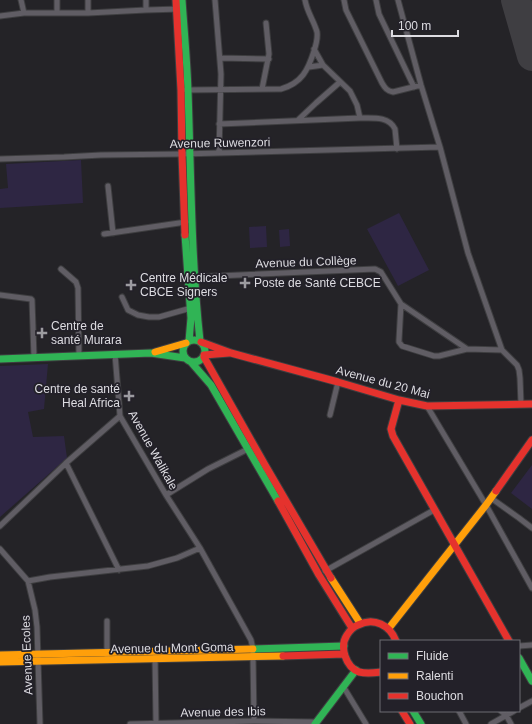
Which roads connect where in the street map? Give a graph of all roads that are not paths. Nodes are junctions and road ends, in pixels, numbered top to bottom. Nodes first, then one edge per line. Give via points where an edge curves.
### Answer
1 (21, 0) edge
2 (57, 0) edge
3 (88, 0) edge
4 (146, 0) edge
5 (176, 0) edge
6 (182, 0) edge
7 (215, 0) edge
8 (305, 0) edge
9 (344, 0) edge
10 (376, 0) edge
11 (398, 0) edge
12 (179, 9) junction
13 (146, 10) junction
14 (24, 13) junction
15 (57, 13) junction
16 (88, 13) junction
17 (0, 16) edge
18 (266, 23) dead end
19 (314, 49) junction
20 (220, 58) junction
21 (269, 59) junction
22 (323, 65) junction
23 (309, 66) junction
24 (340, 82) junction
25 (421, 85) junction
26 (414, 87) junction
27 (262, 89) junction
28 (184, 90) junction
29 (220, 90) junction
30 (360, 118) junction
31 (298, 120) junction
32 (219, 124) junction
33 (440, 147) junction
34 (397, 149) junction
35 (219, 153) junction
36 (185, 154) junction
37 (0, 159) edge
38 (108, 186) dead end
39 (187, 222) junction
40 (113, 232) junction
41 (104, 234) dead end
42 (61, 269) dead end
43 (194, 277) junction
44 (0, 295) edge
45 (122, 297) dead end
46 (401, 304) junction
47 (190, 308) junction
48 (187, 342) junction
49 (200, 342) junction
50 (467, 349) junction
51 (502, 350) junction
52 (151, 353) junction
53 (231, 353) junction
54 (115, 354) junction
55 (79, 356) junction
56 (204, 356) junction
57 (34, 357) junction
58 (0, 359) edge
59 (188, 360) junction
60 (338, 382) junction
61 (399, 400) junction
62 (521, 404) junction
63 (532, 404) edge
64 (426, 406) junction
65 (330, 415) dead end
66 (120, 416) junction
67 (532, 440) edge
68 (248, 449) junction
69 (66, 464) junction
70 (166, 495) junction
71 (491, 498) junction
72 (486, 505) junction
73 (434, 510) junction
74 (0, 526) edge
75 (532, 528) edge
76 (454, 545) junction
77 (200, 548) junction
78 (0, 549) edge
79 (119, 570) junction
80 (326, 571) junction
81 (319, 575) junction
82 (28, 581) junction
83 (532, 588) edge
84 (107, 621) dead end
85 (360, 623) junction
86 (352, 628) junction
87 (389, 628) junction
88 (396, 640) edge
89 (508, 640) edge
90 (532, 645) edge
91 (344, 646) junction
92 (520, 646) edge
93 (253, 648) junction
94 (344, 654) junction
95 (107, 656) junction
96 (155, 656) junction
97 (253, 657) junction
98 (2, 658) edge
99 (38, 658) junction
100 (520, 660) edge
101 (356, 670) junction
102 (380, 674) edge
103 (532, 681) edge
104 (343, 686) junction
105 (532, 701) edge
106 (520, 707) edge
107 (403, 712) edge
108 (414, 712) edge
109 (459, 712) edge
110 (502, 712) edge
111 (512, 712) edge
112 (506, 715) junction
113 (254, 721) junction
114 (318, 722) edge
115 (40, 724) edge
116 (130, 724) edge
117 (150, 724) edge
118 (156, 724) edge
119 (366, 724) edge
120 (410, 724) edge
121 (421, 724) edge
122 (466, 724) edge
123 (491, 724) edge
124 (511, 724) edge

1 - 14 street
2 - 15 street
3 - 16 street
4 - 13 street
5 - 12 main road
6 - 12 main road
7 - 20 street
8 - 19 street via 317,31
9 - 26 street via 346,10 387,90 393,92
10 - 26 street via 379,14
11 - 25 street
12 - 13 street
12 - 28 main road
13 - 16 street
14 - 15 street
14 - 17 street
15 - 16 street
18 - 21 street
19 - 22 street
19 - 23 street
20 - 21 street
20 - 29 street
21 - 27 street
22 - 23 street
22 - 24 street
23 - 27 street via 296,83 288,87
24 - 30 street via 353,96
24 - 31 street
25 - 26 street
25 - 33 street
27 - 29 street
28 - 29 street
28 - 36 main road
29 - 32 street
30 - 31 street
30 - 34 street via 380,118 392,123
31 - 32 street
32 - 35 street
33 - 34 street, Avenue Ruwenzori
33 - 51 street via 468,253
34 - 35 street, Avenue Ruwenzori
35 - 36 street, Avenue Ruwenzori
36 - 37 street, Avenue Ruwenzori
36 - 39 main road
38 - 40 street
39 - 40 street
39 - 43 main road
39 - 47 main road
40 - 41 street
42 - 55 street via 76,282 78,288
43 - 46 street, Avenue du Collège via 375,269 381,272
43 - 49 main road
44 - 57 street via 32,300
45 - 47 street via 128,310 149,317 159,317
46 - 50 street
46 - 50 street via 399,340 402,346 434,356
47 - 48 main road
48 - 49 main road
48 - 52 main road
48 - 59 main road via 183,352
49 - 53 main road, Avenue du 20 Mai
49 - 56 main road via 205,350
50 - 51 street
51 - 62 street via 519,370
52 - 54 main road
52 - 59 main road
53 - 56 main road
53 - 60 main road, Avenue du 20 Mai
54 - 55 main road
54 - 66 street, Avenue Walikale
55 - 57 main road
56 - 59 main road via 198,361
56 - 80 main road
57 - 58 main road
59 - 68 main road via 211,385
60 - 61 main road, Avenue du 20 Mai
60 - 65 street
61 - 64 main road, Avenue du 20 Mai
61 - 73 main road via 392,433
62 - 63 main road, Avenue du 20 Mai
62 - 64 main road, Avenue du 20 Mai
64 - 72 street
66 - 69 street
66 - 70 street, Avenue Walikale
67 - 71 main road
68 - 70 street via 208,469
68 - 81 main road
69 - 74 street
69 - 79 street
70 - 77 street, Avenue Walikale
71 - 72 main road
71 - 75 street
72 - 76 main road
72 - 83 street
73 - 76 main road
73 - 80 street
76 - 87 main road
76 - 89 main road
77 - 79 street via 167,562
77 - 93 street, Avenue Walikale
78 - 82 street, Avenue Ecoles
79 - 82 street
80 - 81 street
80 - 85 main road
81 - 86 main road
82 - 99 street, Avenue Ecoles via 36,614
84 - 95 street
85 - 86 main road
85 - 87 main road via 375,622
86 - 91 main road
87 - 88 main road
90 - 92 street
91 - 93 main road
91 - 94 main road
93 - 96 main road
93 - 97 street, Avenue Walikale
94 - 97 main road, Avenue du Mont Goma
94 - 101 main road
95 - 96 main road
95 - 99 main road
96 - 97 main road, Avenue du Mont Goma
96 - 118 street
97 - 113 street, Avenue Walikale
98 - 99 main road
99 - 115 street, Avenue Ecoles
100 - 103 main road
101 - 102 main road via 363,674
101 - 104 main road
104 - 114 main road
104 - 119 street
105 - 106 street
107 - 120 main road
108 - 121 main road
109 - 122 street
110 - 112 street
111 - 112 street
112 - 123 street
112 - 124 street
113 - 114 street, Avenue des Ibis
113 - 118 street, Avenue des Ibis
116 - 117 street, Avenue des Ibis
117 - 118 street, Avenue des Ibis

